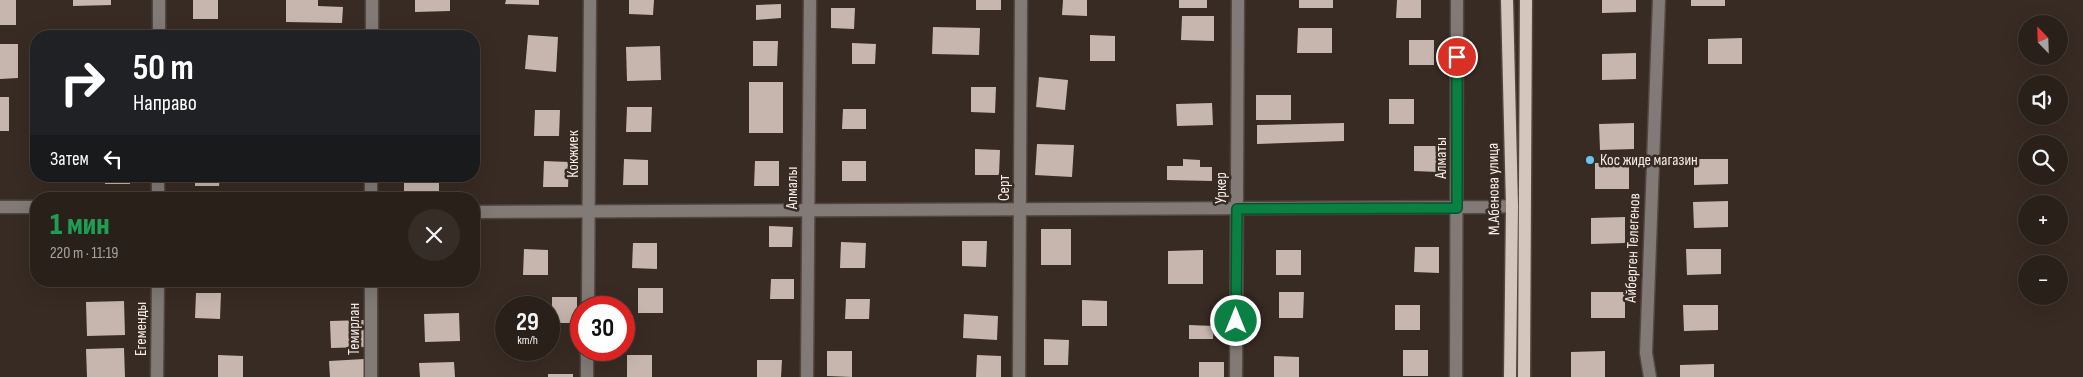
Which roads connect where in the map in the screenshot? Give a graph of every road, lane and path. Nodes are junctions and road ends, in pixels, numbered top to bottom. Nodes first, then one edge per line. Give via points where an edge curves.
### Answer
1 (159, 0) edge
2 (372, 0) edge
3 (590, 0) edge
4 (810, 0) edge
5 (1021, 0) edge
6 (1238, 0) edge
7 (1457, 0) edge
8 (1507, 0) edge
9 (1526, 0) edge
10 (1659, 0) edge
11 (159, 30) edge
12 (372, 30) edge
13 (1512, 206) junction
14 (0, 207) edge
15 (30, 208) edge
16 (1457, 208) junction
17 (1237, 209) junction
18 (1020, 210) junction
19 (808, 211) junction
20 (480, 212) edge
21 (589, 212) junction
22 (158, 287) edge
23 (371, 287) edge
24 (588, 296) edge
25 (588, 361) edge
26 (158, 377) edge
27 (370, 377) edge
28 (587, 377) edge
29 (808, 377) edge
30 (1019, 377) edge
31 (1236, 377) edge
32 (1456, 377) edge
33 (1510, 377) edge
34 (1524, 377) edge
35 (1650, 377) edge

1 - 11 street
2 - 12 street
3 - 21 street, Кокжиек
4 - 19 street, Алмалы
5 - 18 street, Серт
6 - 17 street, Уркер
7 - 16 street, Алматы
8 - 13 main road, М.Абенова улица
9 - 34 main road, М.Абенова улица
10 - 35 street, Айберген Телегенов via 1646,353
13 - 16 street
13 - 33 main road, М.Абенова улица
14 - 15 street
16 - 17 street
16 - 32 street, Алматы
17 - 18 street
17 - 31 street, Уркер
18 - 19 street
18 - 30 street, Серт
19 - 21 street
19 - 29 street, Алмалы
20 - 21 street
21 - 24 street, Кокжиек
22 - 26 street, Егеменды
23 - 27 street, Темирлан
25 - 28 street

